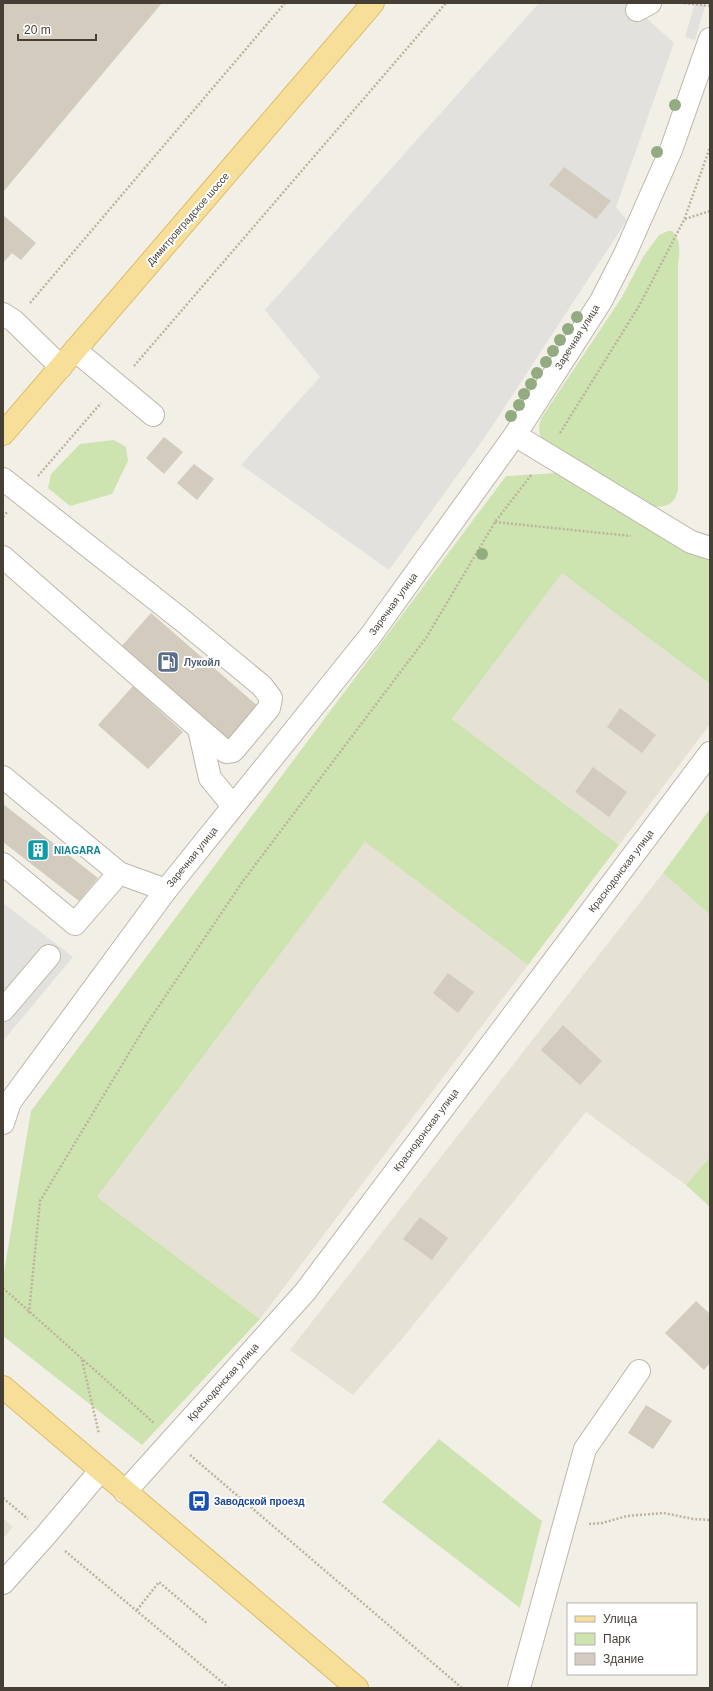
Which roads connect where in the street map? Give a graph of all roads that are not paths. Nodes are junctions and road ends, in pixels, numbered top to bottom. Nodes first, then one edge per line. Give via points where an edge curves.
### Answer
1 (365, 6) edge
2 (710, 39) edge
3 (9, 317) edge
4 (75, 350) junction
5 (61, 367) junction
6 (153, 415) dead end
7 (3, 434) edge
8 (515, 436) junction
9 (3, 479) edge
10 (710, 548) edge
11 (3, 557) edge
12 (199, 729) junction
13 (710, 753) edge
14 (3, 777) edge
15 (233, 806) junction
16 (3, 864) edge
17 (119, 872) junction
18 (166, 890) junction
19 (49, 956) dead end
20 (3, 1010) edge
21 (6, 1098) edge
22 (3, 1123) edge
23 (639, 1371) dead end
24 (3, 1387) edge
25 (100, 1471) junction
26 (125, 1492) junction
27 (3, 1583) edge
28 (356, 1688) edge
29 (519, 1688) edge

1 - 4 main road, Димитровградское шоссе
2 - 8 street, Заречная улица via 671,150 625,254 600,301
3 - 5 street
4 - 5 main road, Димитровградское шоссе
4 - 6 street
5 - 7 main road, Димитровградское шоссе
8 - 10 street via 691,542
8 - 15 street, Заречная улица via 371,635
9 - 12 street via 182,620 262,686 272,698 269,708 233,751 226,752
11 - 12 street
12 - 15 street via 210,778
13 - 26 street, Краснодонская улица via 305,1292
14 - 17 street via 75,849
15 - 18 street, Заречная улица
16 - 17 street via 44,886 75,924
17 - 18 street
18 - 21 street, Заречная улица
19 - 20 street
21 - 22 street, Заречная улица
23 - 29 street via 585,1449
24 - 25 main road
25 - 26 main road
25 - 27 street
26 - 28 main road

